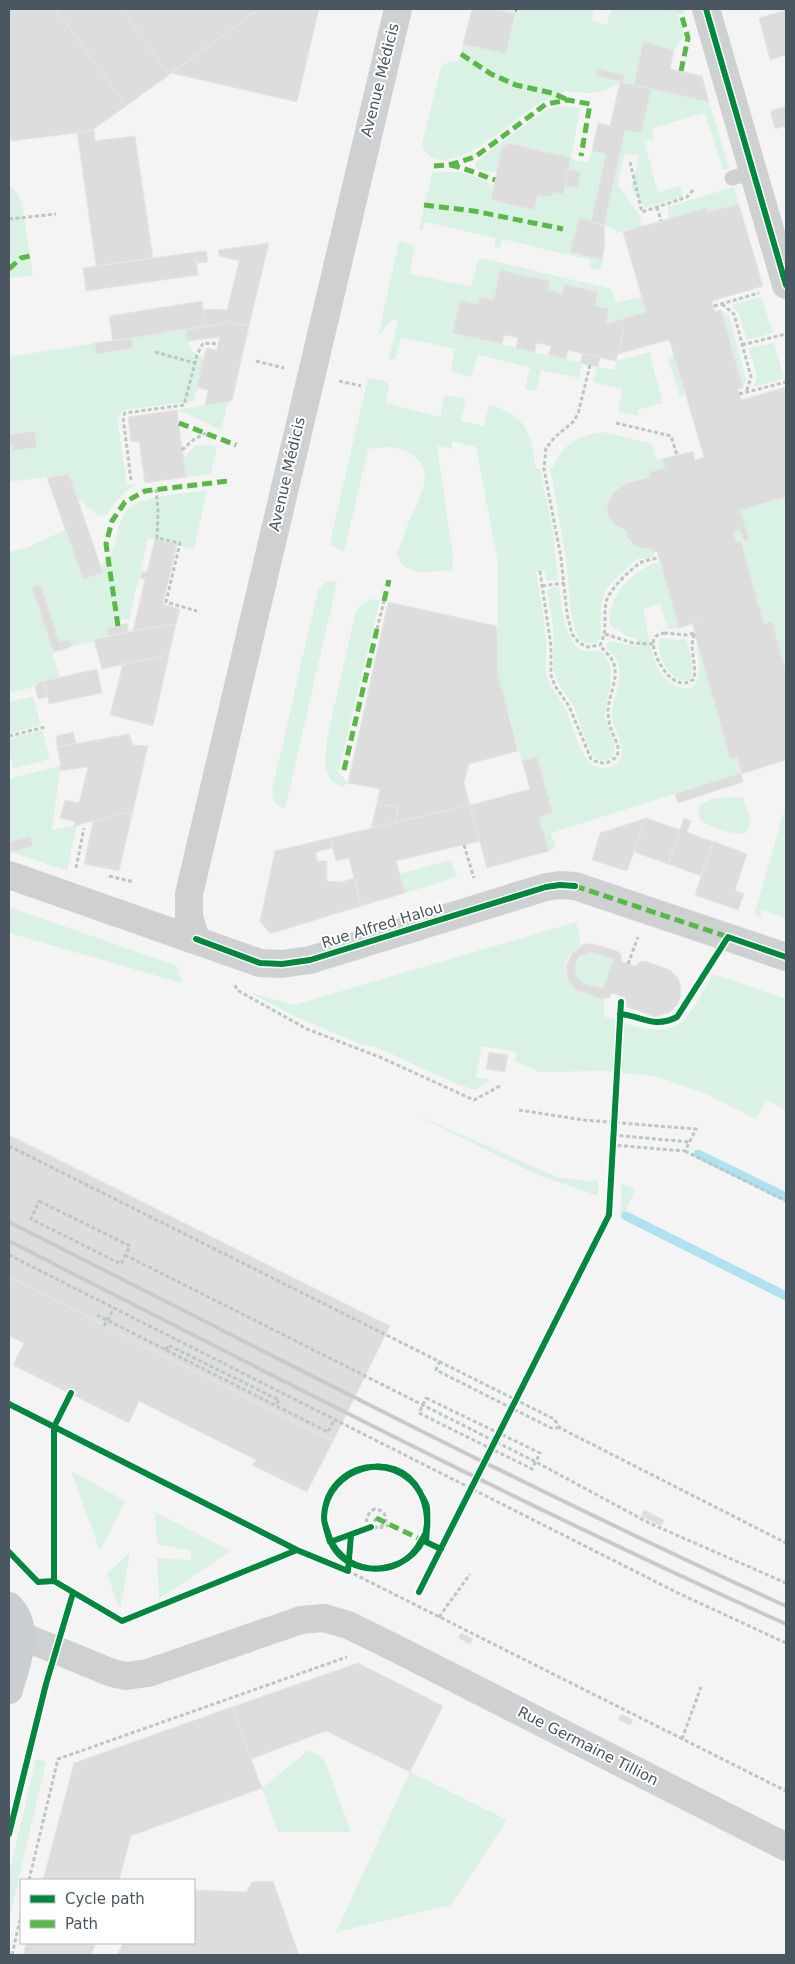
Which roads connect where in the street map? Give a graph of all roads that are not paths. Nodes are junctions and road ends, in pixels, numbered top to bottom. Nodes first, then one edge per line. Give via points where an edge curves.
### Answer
1 (398, 9) edge
2 (706, 9) edge
3 (774, 288) edge
4 (9, 874) edge
5 (196, 939) junction
6 (786, 957) edge
7 (9, 1606) edge
8 (22, 1636) junction
9 (9, 1690) edge
10 (786, 1847) edge

1 - 5 street, Avenue Médicis via 189,894 189,917
2 - 3 street via 743,175
4 - 5 street, Rue Alfred Halou
5 - 6 street, Rue Alfred Halou via 260,963 310,960 560,885 575,886
7 - 8 main road via 18,1620
8 - 9 main road
8 - 10 street, Rue Germaine Tillion via 126,1676 148,1674 301,1620 324,1618 348,1625 391,1646

